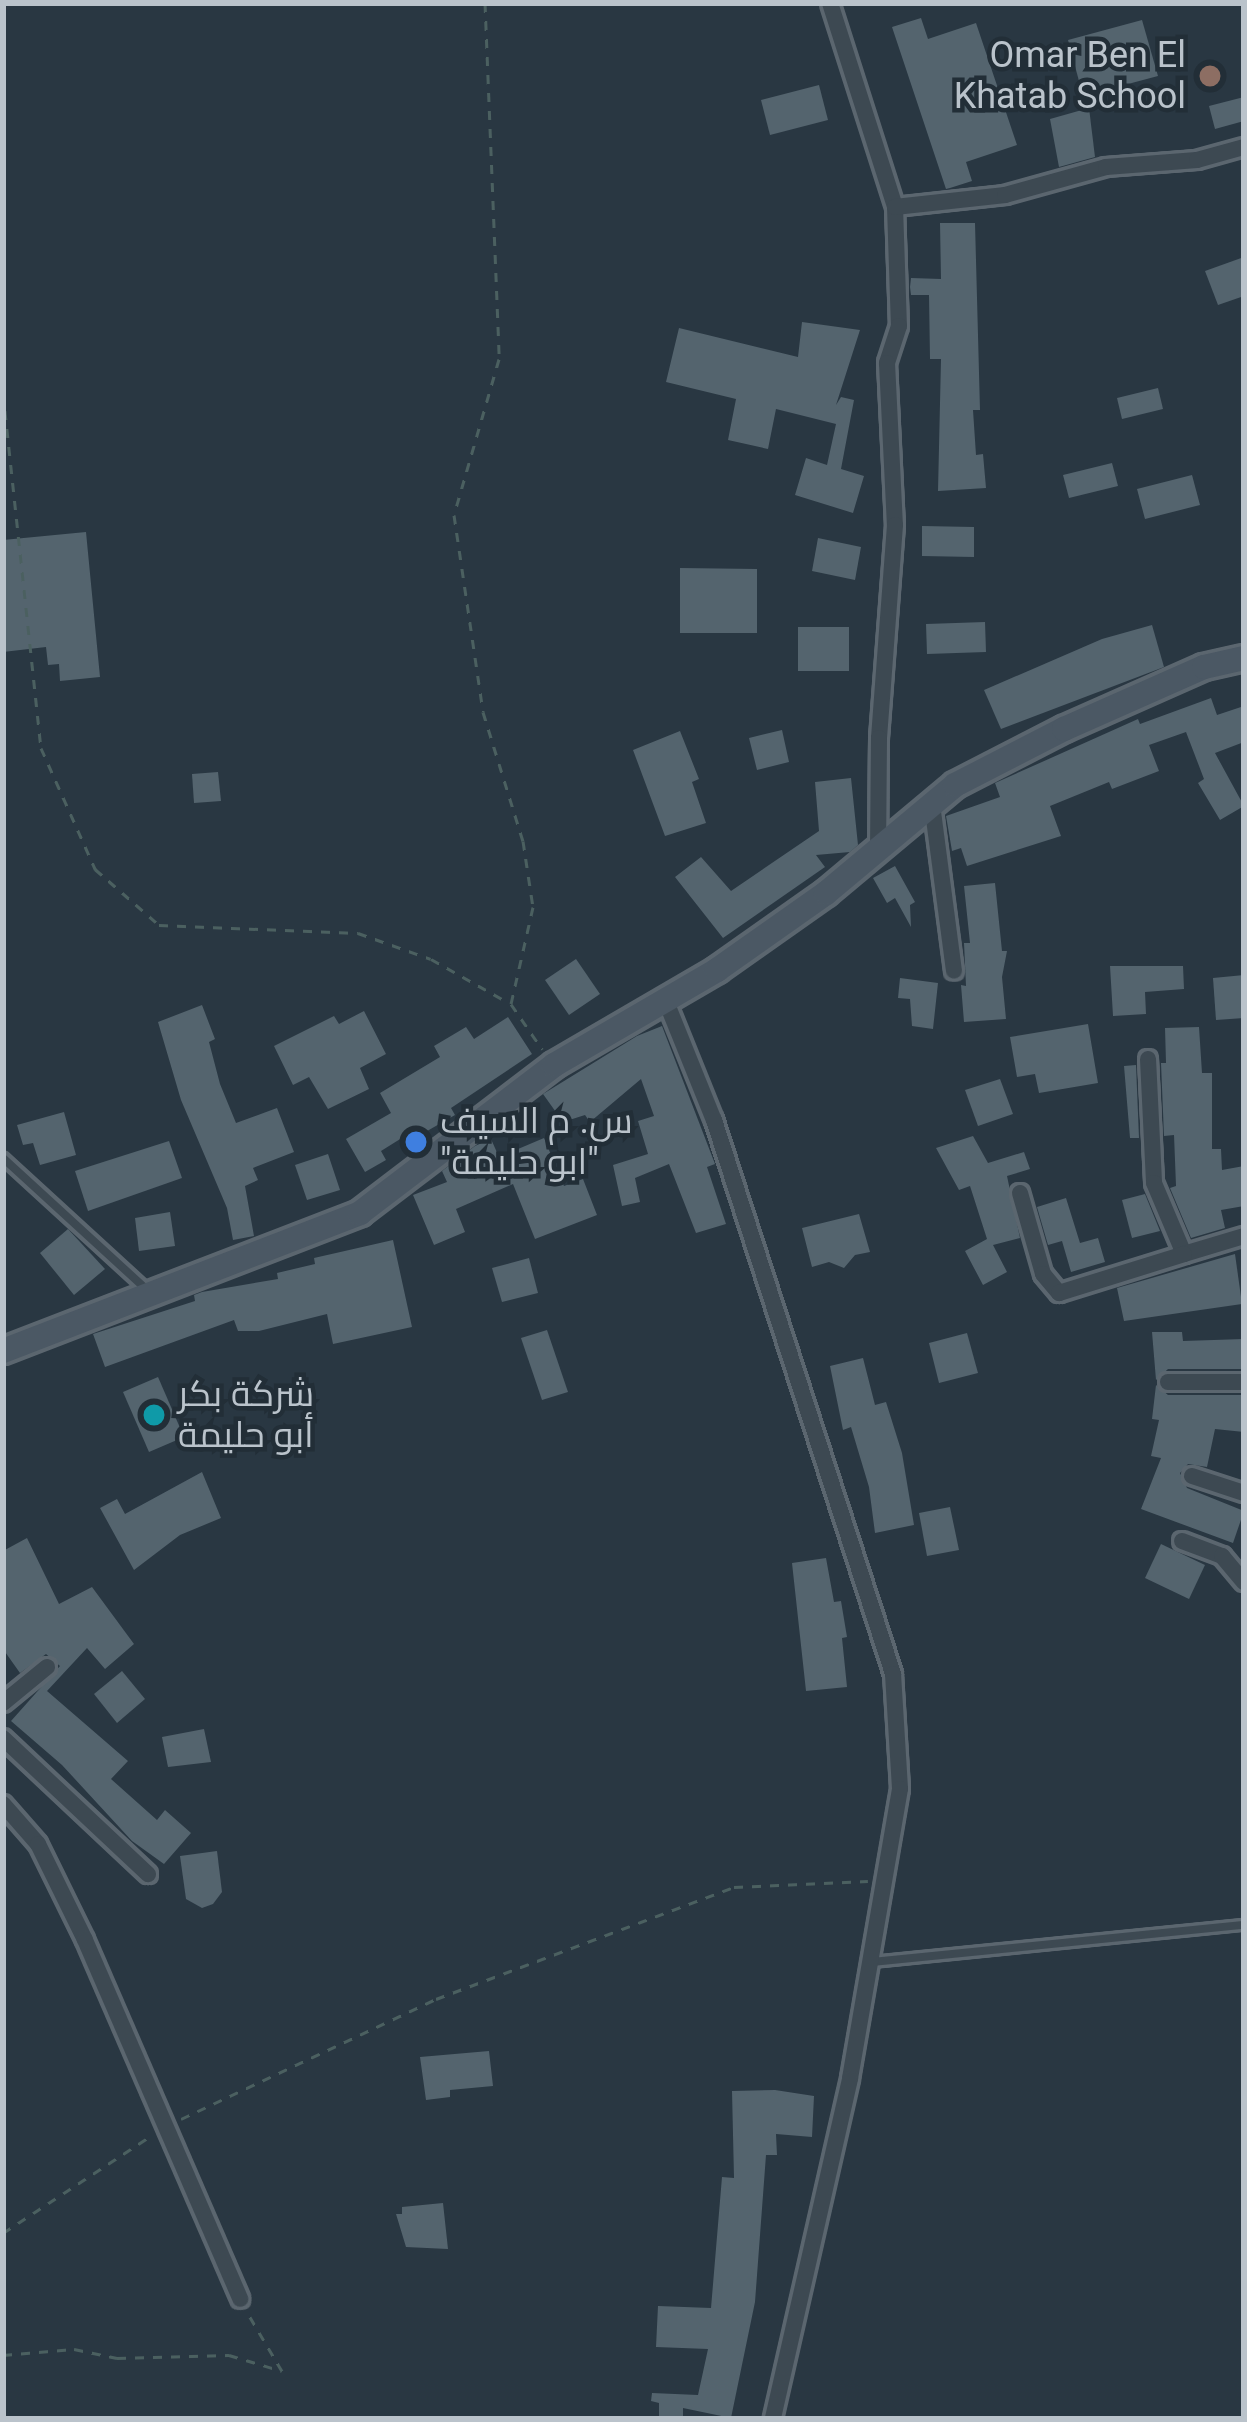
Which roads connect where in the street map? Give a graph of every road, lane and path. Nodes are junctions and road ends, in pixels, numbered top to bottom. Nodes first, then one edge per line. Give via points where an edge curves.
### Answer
1 (485, 3) edge
2 (830, 3) edge
3 (1244, 147) edge
4 (895, 207) junction
5 (3, 393) edge
6 (1244, 658) edge
7 (932, 805) junction
8 (878, 854) junction
9 (954, 971) dead end
10 (665, 999) junction
11 (511, 1004) junction
12 (1148, 1059) dead end
13 (554, 1065) junction
14 (3, 1158) edge
15 (1020, 1193) dead end
16 (1244, 1236) edge
17 (1184, 1254) junction
18 (152, 1294) junction
19 (3, 1351) edge
20 (1168, 1382) dead end
21 (1244, 1382) edge
22 (1192, 1476) dead end
23 (1244, 1493) edge
24 (1182, 1540) dead end
25 (1244, 1582) edge
26 (47, 1667) dead end
27 (3, 1703) edge
28 (3, 1738) edge
29 (3, 1804) edge
30 (148, 1874) dead end
31 (885, 1880) junction
32 (1244, 1925) edge
33 (871, 1962) junction
34 (165, 2127) junction
35 (3, 2233) edge
36 (239, 2299) joint
37 (3, 2354) edge
38 (773, 2419) edge

1 - 11 path via 499,359 454,515 483,712 524,841 532,907
2 - 4 street
3 - 4 street via 1197,160 1106,167 1005,195
4 - 8 street via 898,326 887,363 895,525
5 - 11 path via 41,748 95,869 159,925 358,933 431,959
6 - 7 street via 1204,667 1064,729
7 - 8 street
7 - 9 street
8 - 10 street
10 - 13 street
10 - 31 street via 714,1120 893,1673 900,1789
11 - 13 path
12 - 17 street via 1154,1183
13 - 18 street via 360,1213
14 - 18 lane
15 - 17 street via 1043,1274 1059,1293
16 - 17 street
18 - 19 street
20 - 21 street
22 - 23 street
24 - 25 street via 1222,1556
26 - 27 street
28 - 30 street
29 - 34 street via 38,1844
31 - 33 street
31 - 34 path via 734,1887 436,1999
32 - 33 lane
33 - 38 street
34 - 35 path
34 - 36 street
36 - 37 path via 282,2371 230,2355

